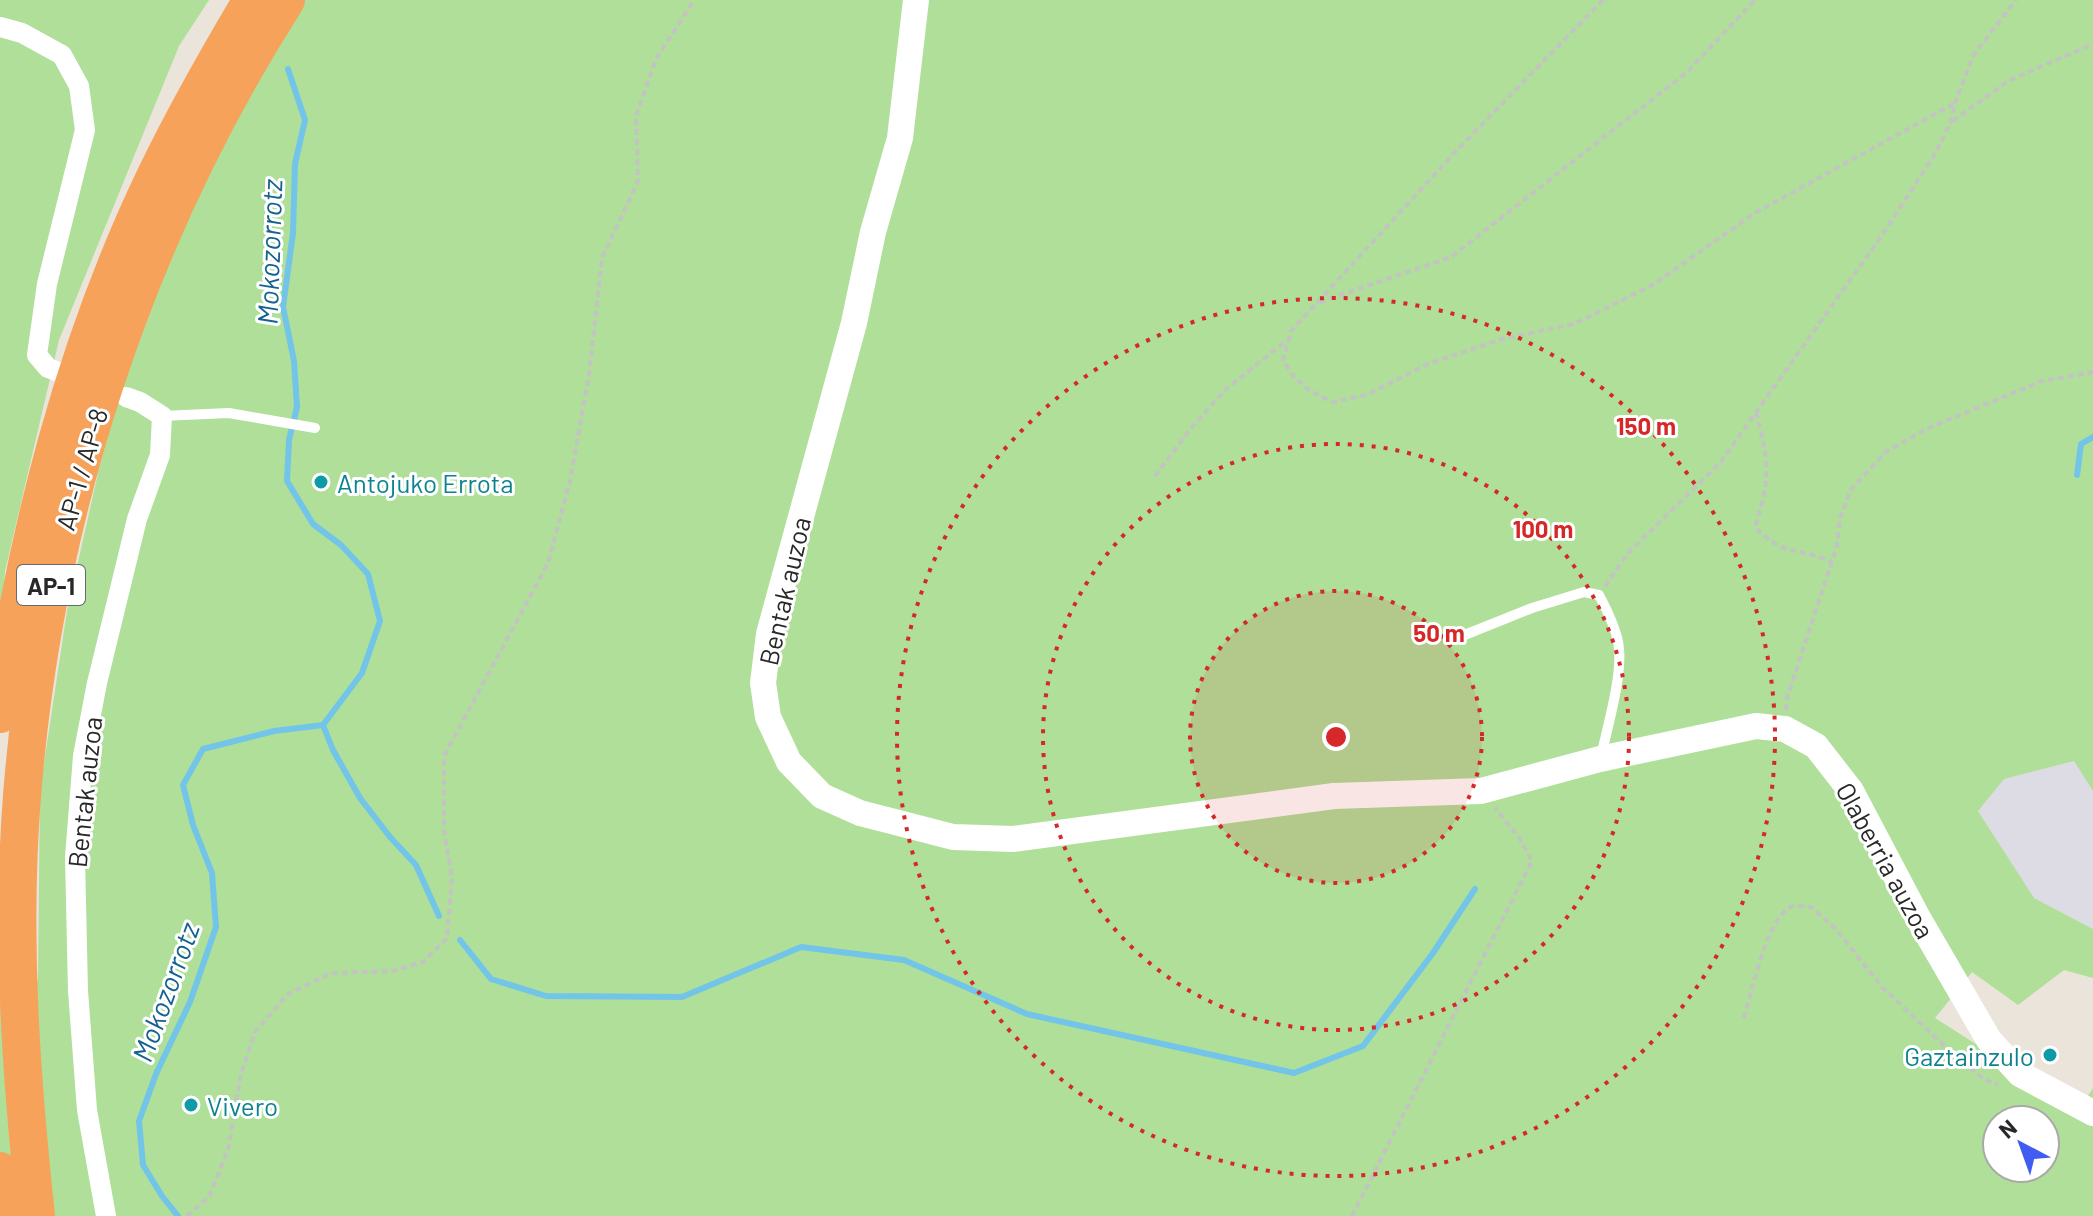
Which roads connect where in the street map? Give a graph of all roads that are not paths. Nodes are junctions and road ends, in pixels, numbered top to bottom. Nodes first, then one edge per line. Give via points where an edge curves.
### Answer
1 (252, 0) edge
2 (286, 0) edge
3 (916, 0) edge
4 (0, 27) edge
5 (56, 371) dead end
6 (126, 397) dead end
7 (162, 416) junction
8 (315, 428) dead end
9 (1452, 640) dead end
10 (0, 714) edge
11 (1600, 759) junction
12 (2093, 1113) edge
13 (0, 1171) edge
14 (5, 1216) edge
15 (36, 1216) edge
16 (106, 1216) edge

1 - 10 highway, AP-1 / AP-8 / AP-1 via 155,178 76,377 21,584
2 - 15 highway, AP-1 / AP-8 / AP-1 via 213,127 154,255 83,453 50,590 29,729 19,870 19,1010
3 - 11 street, Bentak auzoa via 900,138 769,634 763,683 768,717 789,762 822,796 860,813 953,837 1013,839 1334,796 1481,791
4 - 5 street via 62,55 79,86 85,130 47,284 37,355
6 - 7 street
7 - 8 lane via 229,413
7 - 16 street, Bentak auzoa via 160,455 137,519 97,683 83,756 75,857 87,1110
9 - 11 lane via 1584,592 1599,595 1620,649
11 - 12 street, Olaberria auzoa via 1756,726 1785,729 1816,746 1851,791 1989,1040 2020,1074
13 - 14 highway

